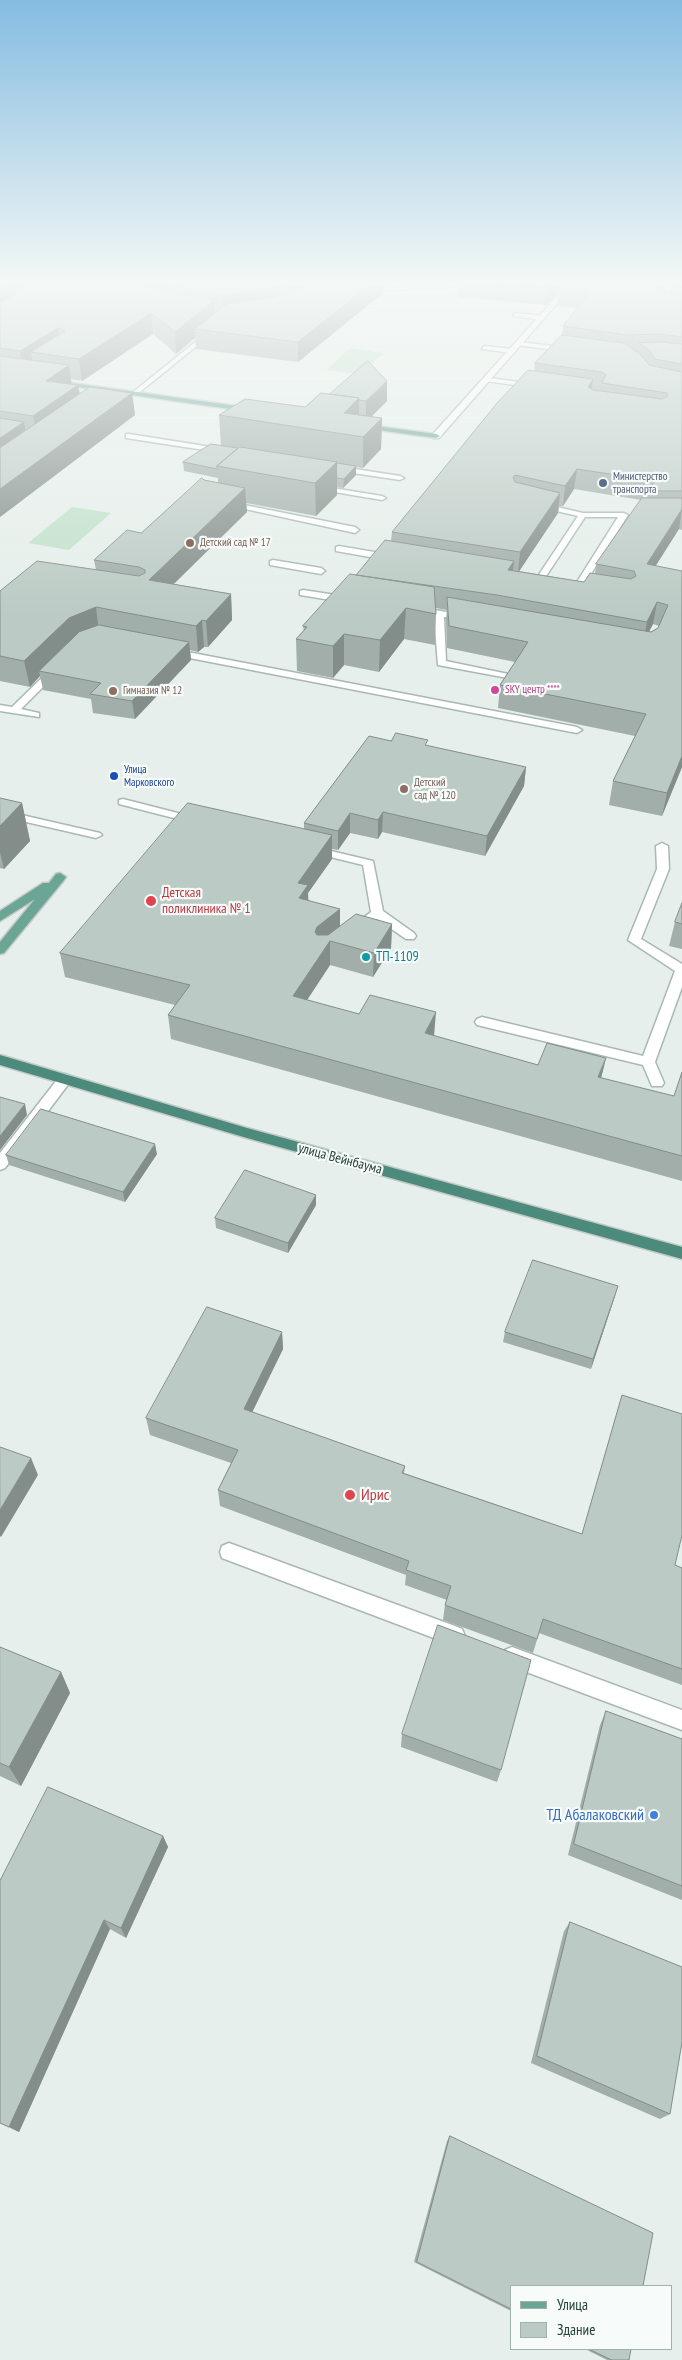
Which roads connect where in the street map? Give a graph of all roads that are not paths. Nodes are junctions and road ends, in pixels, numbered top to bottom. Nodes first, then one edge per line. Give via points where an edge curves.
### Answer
1 (109, 393) edge
2 (128, 393) edge
3 (476, 393) edge
4 (134, 394) joint
5 (105, 396) edge
6 (262, 412) edge
7 (350, 424) edge
8 (129, 436) dead end
9 (436, 436) joint
10 (235, 452) edge
11 (331, 467) edge
12 (400, 478) dead end
13 (304, 485) edge
14 (382, 498) dead end
15 (525, 501) edge
16 (218, 502) edge
17 (582, 515) junction
18 (624, 515) junction
19 (634, 515) edge
20 (356, 530) dead end
21 (339, 549) dead end
22 (406, 560) edge
23 (273, 563) dead end
24 (320, 571) dead end
25 (529, 580) edge
26 (538, 582) junction
27 (548, 583) edge
28 (558, 585) edge
29 (303, 593) dead end
30 (362, 602) edge
31 (410, 610) edge
32 (439, 614) junction
33 (476, 620) edge
34 (157, 649) edge
35 (66, 659) edge
36 (510, 677) edge
37 (0, 708) edge
38 (14, 710) junction
39 (35, 714) dead end
40 (577, 730) dead end
41 (123, 802) dead end
42 (0, 813) edge
43 (205, 823) edge
44 (96, 835) dead end
45 (662, 846) dead end
46 (301, 847) edge
47 (377, 913) junction
48 (0, 917) edge
49 (410, 936) dead end
50 (346, 937) edge
51 (0, 950) edge
52 (682, 969) edge
53 (482, 1022) dead end
54 (0, 1060) edge
55 (648, 1062) junction
56 (65, 1079) junction
57 (657, 1083) dead end
58 (0, 1164) edge
59 (682, 1253) edge
60 (230, 1552) dead end
61 (470, 1642) edge
62 (497, 1652) edge
63 (682, 1720) edge

1 - 5 street
2 - 4 main road
3 - 9 street
4 - 6 main road
7 - 9 main road
8 - 10 street
11 - 12 street
13 - 14 street
15 - 17 street
16 - 20 street
17 - 18 street
17 - 26 street
18 - 19 street
18 - 28 street via 582,589
21 - 22 street
23 - 24 street
25 - 26 street
26 - 27 street
29 - 30 street
31 - 32 street
32 - 33 street
32 - 36 street via 441,663
34 - 40 street via 484,717
35 - 38 street
37 - 38 street
38 - 39 street
41 - 43 street
42 - 44 street
45 - 52 street via 664,869 634,940
46 - 47 street via 369,863
47 - 49 street
47 - 50 street
48 - 51 main road via 60,877
52 - 55 street
53 - 55 street
54 - 56 highway, улица Вейнбаума
55 - 57 street
56 - 58 street
56 - 59 highway, улица Вейнбаума via 247,1133
60 - 61 street
62 - 63 street

